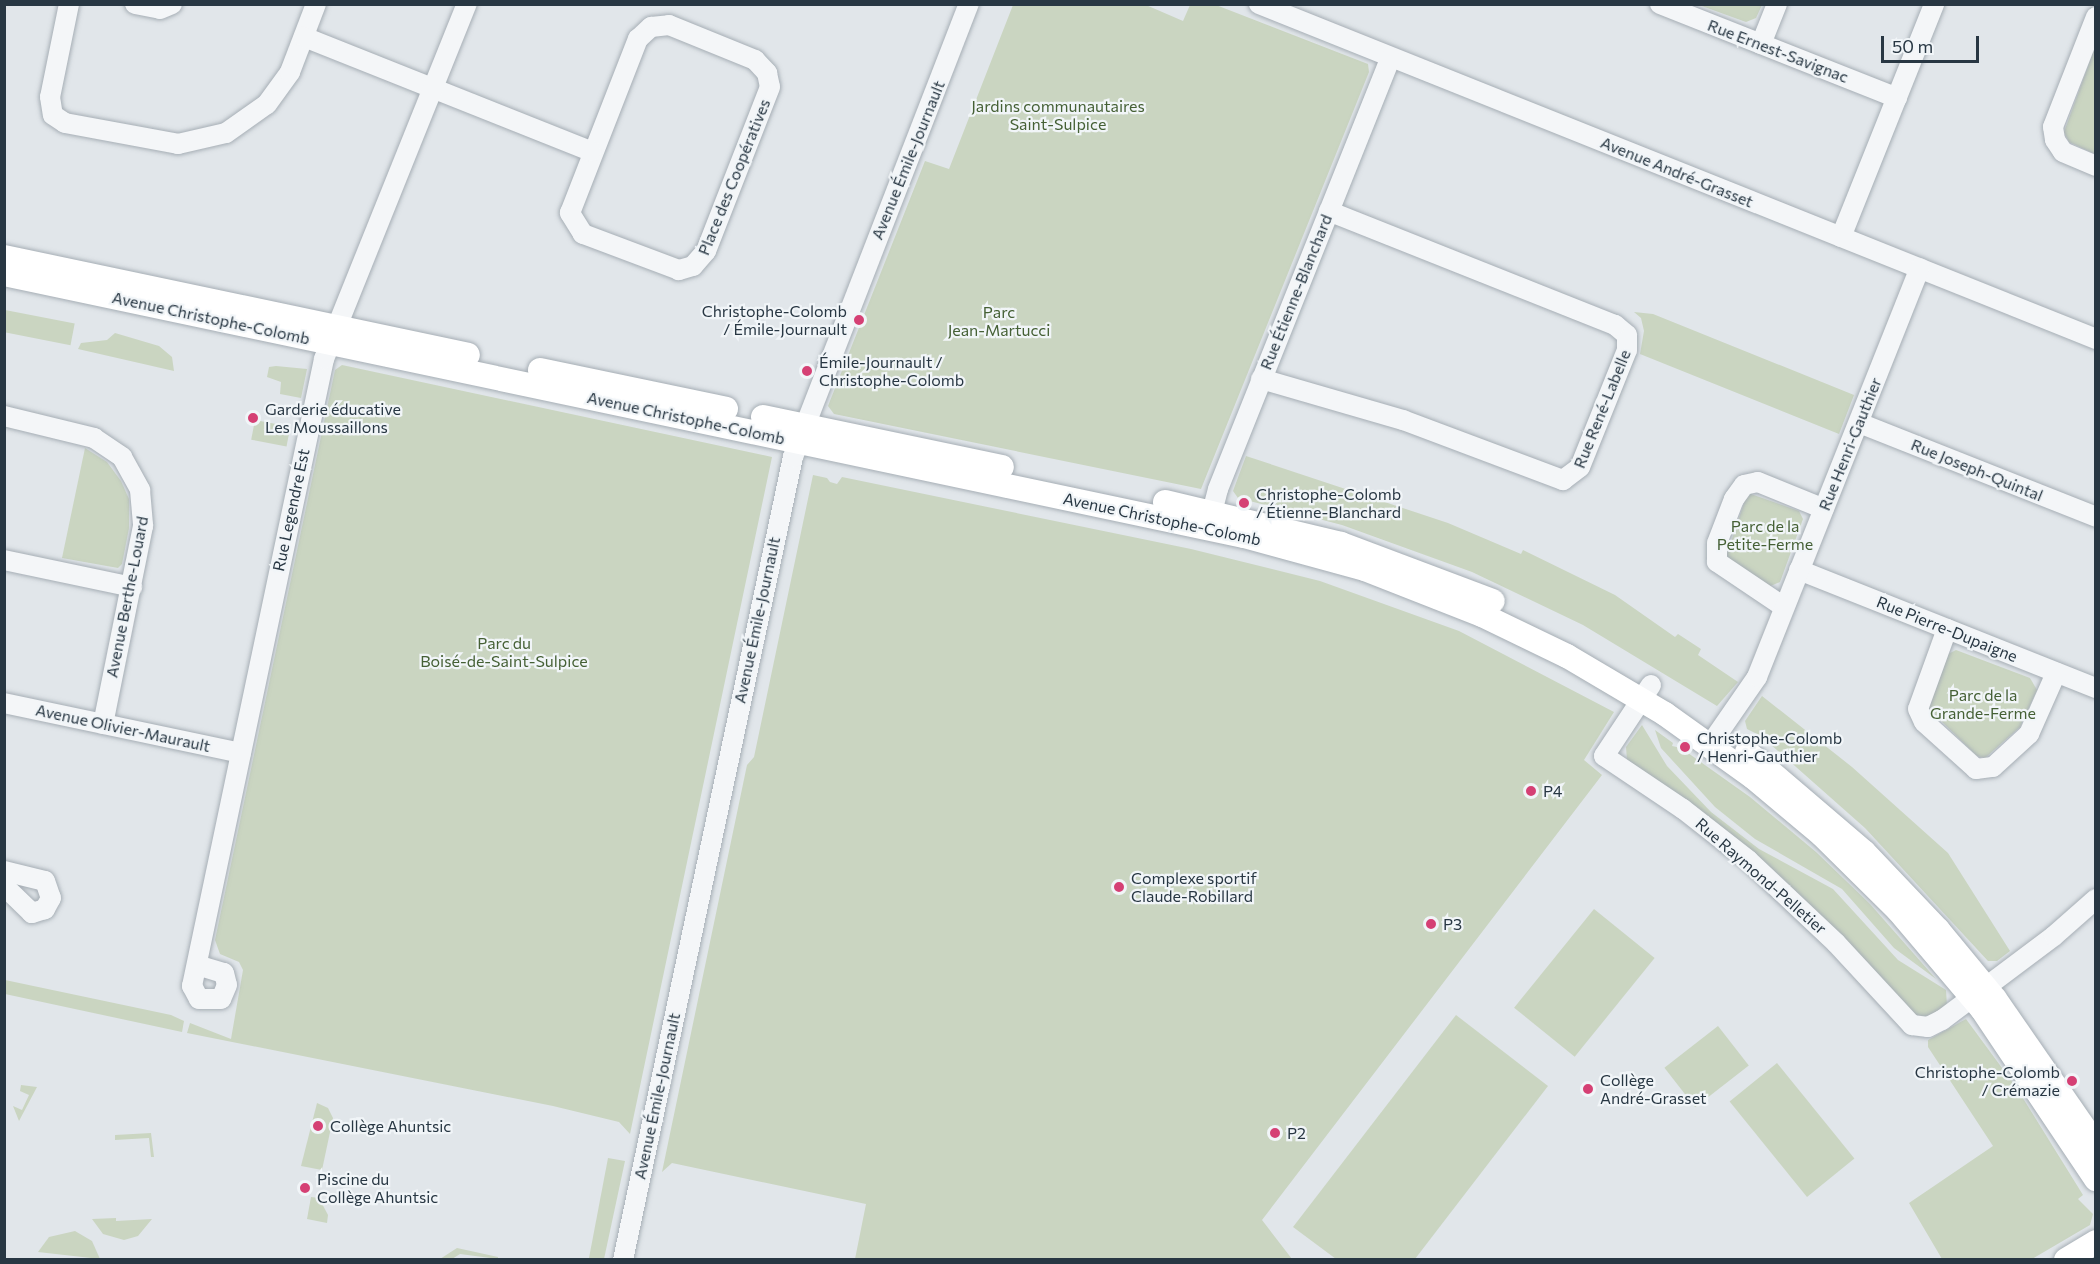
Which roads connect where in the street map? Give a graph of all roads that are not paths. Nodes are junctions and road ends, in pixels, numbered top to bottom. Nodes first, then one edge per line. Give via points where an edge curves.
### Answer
1 (69, 4) edge
2 (135, 4) edge
3 (172, 4) edge
4 (316, 4) edge
5 (467, 4) edge
6 (969, 4) edge
7 (1259, 4) edge
8 (1660, 4) edge
9 (1777, 4) edge
10 (1934, 4) edge
11 (2085, 4) edge
12 (2096, 9) edge
13 (2096, 17) edge
14 (304, 38) junction
15 (1761, 44) junction
16 (1390, 58) junction
17 (434, 89) junction
18 (1896, 98) junction
19 (591, 151) junction
20 (2096, 166) edge
21 (1329, 211) junction
22 (1841, 237) junction
23 (4, 257) edge
24 (1920, 268) junction
25 (4, 274) edge
26 (334, 335) junction
27 (2096, 339) edge
28 (1262, 379) junction
29 (4, 416) edge
30 (1859, 423) junction
31 (801, 434) junction
32 (1824, 509) junction
33 (2096, 517) edge
34 (1210, 520) junction
35 (4, 560) edge
36 (1799, 570) junction
37 (132, 587) junction
38 (1784, 607) junction
39 (1947, 629) junction
40 (2056, 673) junction
41 (2096, 688) edge
42 (1646, 692) junction
43 (4, 703) edge
44 (103, 724) junction
45 (1715, 739) junction
46 (241, 753) junction
47 (4, 871) edge
48 (4, 886) edge
49 (2096, 899) edge
50 (197, 965) dead end
51 (1979, 992) junction
52 (2096, 1145) edge
53 (2096, 1179) edge
54 (2096, 1242) edge
55 (622, 1260) edge
56 (2066, 1260) edge

1 - 14 street via 50,99 53,115 65,123 158,143 207,140 252,118 285,80
2 - 3 street via 160,9
4 - 14 street
5 - 17 street, Rue Legendre Est
6 - 31 street, Avenue Émile-Journault
7 - 16 street, Avenue André-Grasset
8 - 15 street, Rue Ernest-Savignac
9 - 15 street
10 - 18 street
11 - 12 street
13 - 20 street via 2053,127 2063,152
14 - 17 street
15 - 18 street, Rue Ernest-Savignac
16 - 21 street, Rue Étienne-Blanchard
16 - 22 street, Avenue André-Grasset
17 - 19 street
17 - 26 street, Rue Legendre Est
18 - 22 street
19 - 19 street, Place des Coopératives via 636,43 651,27 669,25 751,58 767,74 767,96 710,241 700,259 688,268 669,270 577,229 571,217 571,204
21 - 28 street, Rue Étienne-Blanchard
21 - 28 street, Rue René-Labelle via 1615,325 1627,335 1627,350 1580,467 1563,480 1403,420
22 - 24 street, Avenue André-Grasset
23 - 26 main road, Avenue Christophe-Colomb
24 - 27 street, Avenue André-Grasset
24 - 30 street, Rue Henri-Gauthier
25 - 26 main road, Avenue Christophe-Colomb
26 - 31 main road, Avenue Christophe-Colomb
26 - 46 street, Rue Legendre Est
28 - 34 street, Rue Étienne-Blanchard
29 - 37 street, Avenue Berthe-Louard via 87,434 127,463 140,490 144,513
30 - 32 street, Rue Henri-Gauthier
30 - 33 street, Rue Joseph-Quintal
31 - 34 main road, Avenue Christophe-Colomb
31 - 55 street, Avenue Émile-Journault
32 - 36 street, Rue Henri-Gauthier
32 - 38 street via 1758,482 1744,485 1734,499 1716,547 1718,562
34 - 42 main road, Avenue Christophe-Colomb via 1434,594
35 - 37 street
36 - 38 street, Rue Henri-Gauthier
36 - 39 street, Rue Pierre-Dupaigne
37 - 44 street, Avenue Berthe-Louard
38 - 45 street, Rue Henri-Gauthier via 1754,682
39 - 40 street, Rue Pierre-Dupaigne
39 - 40 street via 1918,709 1924,722 1976,769 1993,767 2030,732
40 - 41 street, Rue Pierre-Dupaigne
42 - 45 main road, Avenue Christophe-Colomb
42 - 51 street, Rue Raymond-Pelletier via 1604,756 1699,821 1780,888 1908,1023 1932,1025
43 - 44 street, Avenue Olivier-Maurault
44 - 46 street, Avenue Olivier-Maurault
45 - 51 main road, Avenue Christophe-Colomb via 1778,776 1864,852 1938,930
46 - 50 street, Rue Legendre Est
47 - 48 street via 45,881 51,898 45,909 32,913
49 - 51 street, Rue Raymond-Pelletier
51 - 52 main road, Avenue Christophe-Colomb
51 - 53 main road, Avenue Christophe-Colomb
54 - 56 main road

